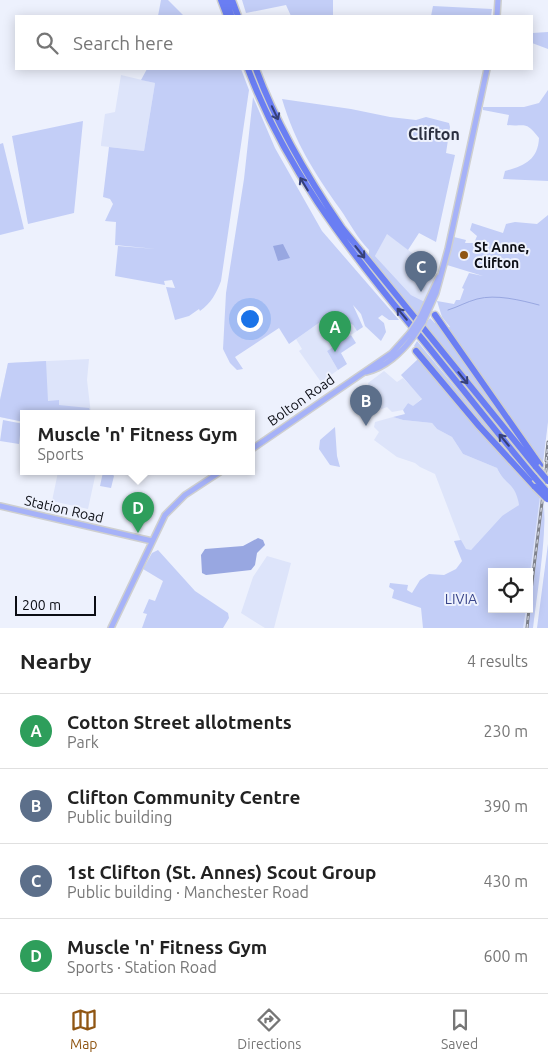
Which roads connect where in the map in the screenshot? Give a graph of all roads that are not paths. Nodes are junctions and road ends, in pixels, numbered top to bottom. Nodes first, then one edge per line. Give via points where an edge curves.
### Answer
1 (221, 0) edge
2 (226, 0) edge
3 (233, 0) edge
4 (498, 0) edge
5 (227, 15) edge
6 (231, 15) edge
7 (238, 15) edge
8 (497, 15) edge
9 (248, 70) edge
10 (256, 70) edge
11 (487, 70) edge
12 (440, 277) junction
13 (430, 310) junction
14 (436, 315) joint
15 (422, 317) junction
16 (410, 335) junction
17 (409, 342) junction
18 (403, 349) junction
19 (416, 352) junction
20 (364, 372) junction
21 (255, 447) edge
22 (538, 466) junction
23 (216, 475) edge
24 (548, 480) edge
25 (548, 493) edge
26 (548, 500) edge
27 (0, 506) edge
28 (152, 541) junction
29 (110, 628) edge

1 - 5 highway
2 - 6 highway
3 - 7 highway
4 - 8 main road
25 -> 9 highway, bridge via 326,217 278,138
10 -> 22 highway via 290,145 342,228
11 - 12 main road
12 - 13 main road
12 - 15 main road
13 - 14 main road
13 - 15 main road
13 - 15 main road
14 - 22 highway
15 - 16 main road, bridge
16 - 17 main road, Bolton Road
16 - 20 main road, Bolton Road via 392,353
17 - 18 main road, Bolton Road
17 - 19 main road
18 - 19 main road
18 - 20 main road, Bolton Road via 380,367
19 - 26 highway, bridge
20 - 21 main road, Bolton Road
22 - 24 highway, bridge
23 - 28 main road via 172,506
27 - 28 main road, Station Road
28 - 29 main road

